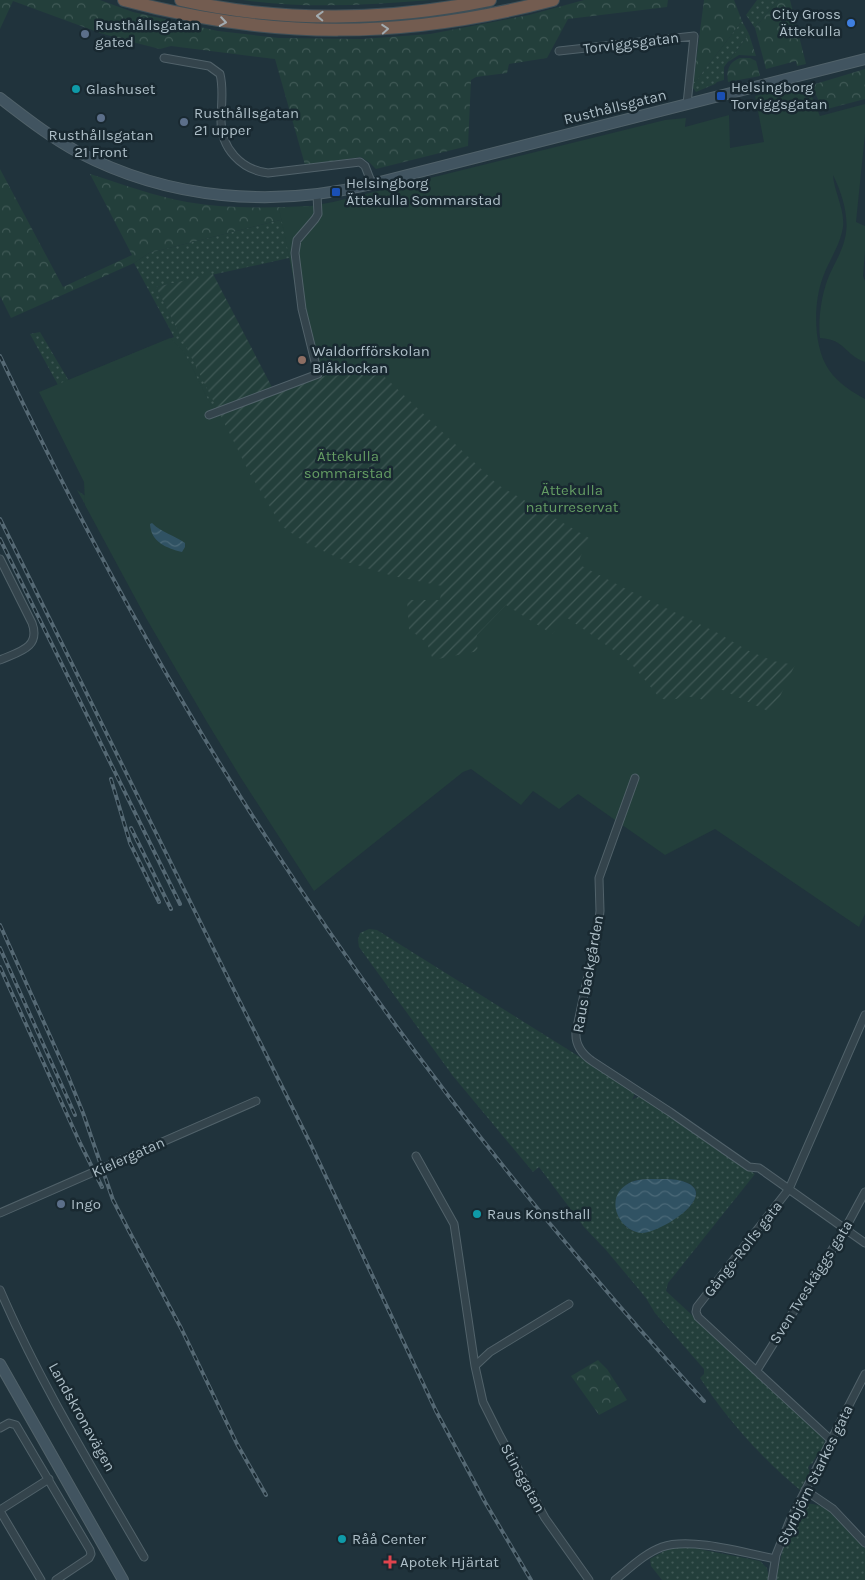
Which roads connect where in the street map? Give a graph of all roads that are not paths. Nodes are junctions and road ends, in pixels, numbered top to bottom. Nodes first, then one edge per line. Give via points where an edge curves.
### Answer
1 (124, 0) edge
2 (181, 0) edge
3 (490, 0) edge
4 (553, 0) edge
5 (559, 51) dead end
6 (164, 58) dead end
7 (865, 59) edge
8 (0, 98) edge
9 (686, 104) junction
10 (372, 184) junction
11 (318, 195) junction
12 (209, 415) dead end
13 (0, 559) edge
14 (0, 660) edge
15 (635, 778) dead end
16 (865, 1015) edge
17 (862, 1032) edge
18 (256, 1101) dead end
19 (416, 1156) dead end
20 (789, 1189) junction
21 (865, 1192) edge
22 (0, 1213) edge
23 (845, 1229) junction
24 (865, 1243) edge
25 (0, 1290) edge
26 (569, 1304) dead end
27 (0, 1364) edge
28 (475, 1366) junction
29 (757, 1370) junction
30 (865, 1374) edge
31 (0, 1428) edge
32 (831, 1440) junction
33 (48, 1479) junction
34 (805, 1490) junction
35 (0, 1510) edge
36 (865, 1543) edge
37 (144, 1556) dead end
38 (775, 1559) junction
39 (41, 1580) edge
40 (56, 1580) edge
41 (123, 1580) edge
42 (589, 1580) edge
43 (615, 1580) edge
44 (772, 1580) edge

1 -> 4 highway via 228,23 343,30 404,28 451,22
3 -> 2 highway via 426,11 334,17 275,14
5 - 9 street, Torviggsgatan via 694,36
6 - 10 street via 209,66 220,74 222,133 230,152 246,166 268,173 360,162
7 - 9 main road, Rusthållsgatan
8 - 11 main road, Rusthållsgatan via 64,144 139,178 229,196 284,198
9 - 10 main road, Rusthållsgatan
10 - 11 main road, Rusthållsgatan
11 - 12 street via 318,214 297,240 295,254 302,310 318,374
13 - 14 street via 34,630 29,647
15 - 20 street, Raus backgården via 599,878 598,928 576,1041 592,1062 749,1167 759,1168
16 - 17 street, Gånge-Rolfs gata
17 - 20 street, Gånge-Rolfs gata
18 - 22 street, Kielergatan
19 - 28 street, Stinsgatan via 454,1224
20 - 23 street, Raus backgården
20 - 29 street, Gånge-Rolfs gata via 697,1306 698,1317
21 - 23 street, Sven Tveskäggs gata
23 - 24 street, Raus backgården
23 - 29 street, Sven Tveskäggs gata
25 - 37 street, Landskronavägen via 42,1380
26 - 28 street via 490,1352
27 - 41 main road
28 - 42 street, Stinsgatan via 483,1402 500,1436 545,1518
29 - 32 street, Gånge-Rolfs gata
30 - 32 street, Styrbjörn Starkes gata
31 - 33 street via 10,1422 16,1425
32 - 34 street, Styrbjörn Starkes gata
33 - 35 street
33 - 40 street via 91,1554
34 - 36 street via 833,1509
34 - 38 street, Styrbjörn Starkes gata
35 - 39 street
38 - 43 street via 697,1544 674,1544 651,1552
38 - 44 street, Styrbjörn Starkes gata

